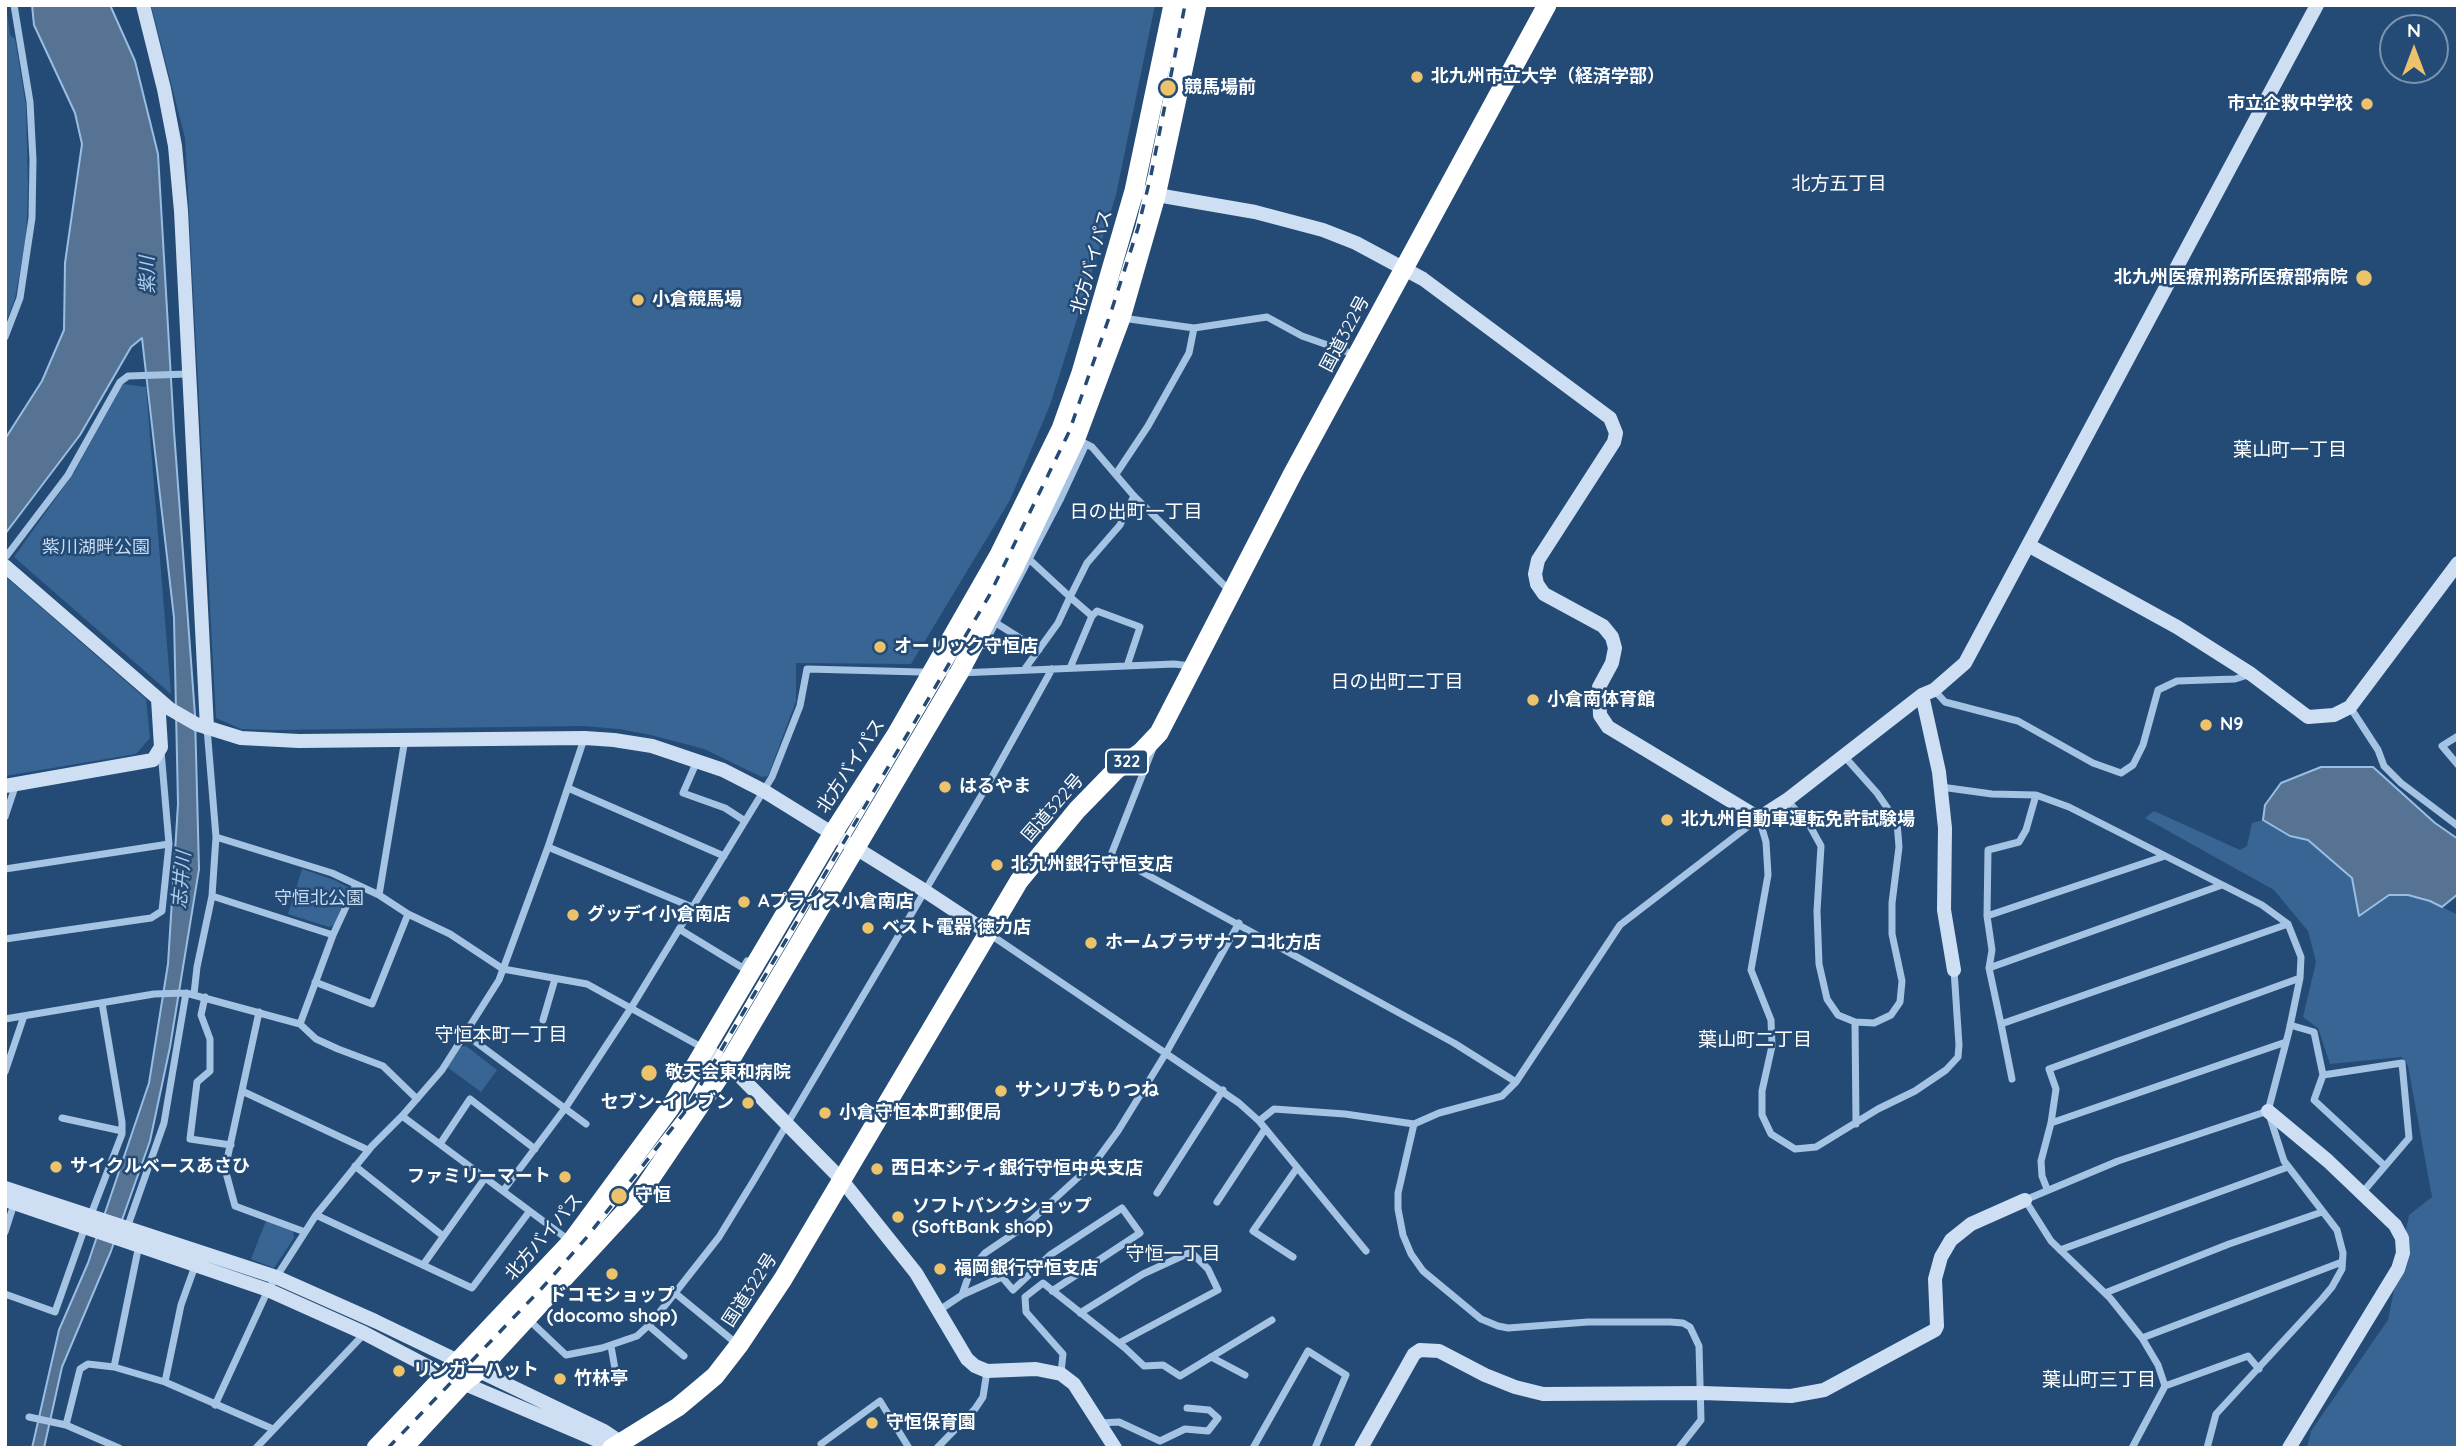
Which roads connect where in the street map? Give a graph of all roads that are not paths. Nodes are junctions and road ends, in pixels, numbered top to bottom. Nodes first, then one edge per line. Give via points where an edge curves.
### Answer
1 (14, 5) edge
2 (143, 5) edge
3 (1173, 5) edge
4 (1197, 5) edge
5 (1547, 5) edge
6 (2317, 5) edge
7 (1134, 191) junction
8 (1156, 196) junction
9 (1403, 269) junction
10 (1121, 318) junction
11 (1194, 328) junction
12 (5, 337) edge
13 (1358, 355) junction
14 (188, 374) junction
15 (1074, 437) junction
16 (1116, 474) junction
17 (1134, 496) junction
18 (2028, 545) junction
19 (5, 558) edge
20 (1030, 560) junction
21 (2458, 563) edge
22 (5, 566) edge
23 (1233, 593) junction
24 (1070, 597) junction
25 (1092, 616) junction
26 (996, 624) junction
27 (1039, 650) junction
28 (1127, 666) junction
29 (1192, 666) junction
30 (1052, 668) junction
31 (1070, 668) junction
32 (1024, 670) junction
33 (932, 673) junction
34 (963, 673) junction
35 (2251, 674) junction
36 (1928, 693) junction
37 (158, 699) junction
38 (2350, 707) junction
39 (202, 726) junction
40 (1159, 733) junction
41 (2458, 736) edge
42 (585, 738) junction
43 (405, 739) junction
44 (161, 747) junction
45 (1843, 756) junction
46 (697, 760) junction
47 (2458, 765) edge
48 (10, 785) edge
49 (1940, 787) junction
50 (568, 788) junction
51 (764, 791) junction
52 (2036, 795) junction
53 (1787, 800) junction
54 (5, 817) edge
55 (1759, 818) junction
56 (745, 821) junction
57 (2458, 826) edge
58 (833, 834) junction
59 (216, 837) junction
60 (169, 844) junction
61 (548, 847) junction
62 (855, 847) junction
63 (724, 856) junction
64 (2165, 856) junction
65 (5, 869) edge
66 (803, 884) junction
67 (356, 885) junction
68 (2222, 885) junction
69 (925, 891) junction
70 (379, 895) junction
71 (212, 896) junction
72 (692, 906) junction
73 (408, 914) junction
74 (1987, 916) junction
75 (1238, 923) junction
76 (2288, 924) junction
77 (679, 929) junction
78 (987, 932) junction
79 (333, 936) junction
80 (5, 939) edge
81 (1989, 968) junction
82 (503, 970) junction
83 (1954, 970) joint
84 (2300, 978) junction
85 (555, 979) junction
86 (315, 982) junction
87 (190, 994) junction
88 (205, 997) junction
89 (102, 1003) junction
90 (631, 1008) junction
91 (260, 1012) junction
92 (24, 1016) junction
93 (5, 1019) edge
94 (543, 1020) dead end
95 (1855, 1022) junction
96 (300, 1024) junction
97 (2001, 1024) junction
98 (2290, 1025) junction
99 (465, 1034) junction
100 (2287, 1042) junction
101 (706, 1050) junction
102 (1166, 1053) junction
103 (728, 1064) junction
104 (5, 1072) edge
105 (2323, 1075) junction
106 (2012, 1079) dead end
107 (1516, 1082) junction
108 (1223, 1090) junction
109 (242, 1091) junction
110 (417, 1099) junction
111 (566, 1107) junction
112 (2269, 1111) junction
113 (402, 1116) junction
114 (62, 1118) dead end
115 (1259, 1121) junction
116 (2051, 1123) junction
117 (586, 1124) dead end
118 (787, 1124) junction
119 (1415, 1124) junction
120 (1856, 1124) junction
121 (1265, 1129) junction
122 (122, 1130) junction
123 (440, 1144) junction
124 (231, 1145) junction
125 (535, 1149) junction
126 (368, 1150) junction
127 (355, 1166) junction
128 (2385, 1166) junction
129 (2288, 1167) junction
130 (1297, 1168) junction
131 (485, 1178) junction
132 (841, 1180) junction
133 (5, 1188) edge
134 (2048, 1189) junction
135 (503, 1191) junction
136 (1157, 1193) dead end
137 (2362, 1193) junction
138 (2025, 1200) junction
139 (10, 1202) edge
140 (1217, 1202) dead end
141 (529, 1212) junction
142 (2322, 1212) junction
143 (316, 1215) junction
144 (92, 1224) junction
145 (5, 1232) edge
146 (123, 1232) junction
147 (305, 1232) junction
148 (443, 1236) junction
149 (141, 1241) junction
150 (571, 1242) junction
151 (2060, 1250) junction
152 (1366, 1251) dead end
153 (1293, 1256) dead end
154 (2342, 1262) junction
155 (423, 1265) junction
156 (195, 1266) junction
157 (272, 1283) junction
158 (1052, 1291) junction
159 (675, 1293) junction
160 (2105, 1293) junction
161 (5, 1294) edge
162 (962, 1295) junction
163 (937, 1311) junction
164 (1080, 1313) junction
165 (527, 1319) junction
166 (1272, 1320) dead end
167 (375, 1321) junction
168 (648, 1325) junction
169 (365, 1333) junction
170 (2142, 1338) junction
171 (1119, 1343) junction
172 (739, 1345) junction
173 (611, 1346) junction
174 (684, 1356) dead end
175 (1212, 1357) junction
176 (114, 1367) junction
177 (450, 1368) junction
178 (615, 1368) dead end
179 (2259, 1369) junction
180 (987, 1371) junction
181 (1061, 1374) junction
182 (1245, 1375) dead end
183 (470, 1378) junction
184 (165, 1382) junction
185 (2165, 1386) junction
186 (1702, 1393) junction
187 (215, 1405) junction
188 (1187, 1408) dead end
189 (33, 1417) dead end
190 (1100, 1423) junction
191 (66, 1424) junction
192 (274, 1429) junction
193 (821, 1444) dead end
194 (622, 1446) edge
195 (119, 1448) edge
196 (256, 1448) edge
197 (376, 1448) edge
198 (403, 1448) edge
199 (909, 1448) edge
200 (937, 1448) edge
201 (1115, 1448) edge
202 (1253, 1448) edge
203 (1315, 1448) edge
204 (1361, 1448) edge
205 (1679, 1448) edge
206 (2132, 1448) edge
207 (2207, 1448) edge
208 (2289, 1448) edge

1 - 12 street via 30,102 32,218 20,298
2 - 14 street via 175,146
3 - 7 highway, 北方バイパス
4 - 8 highway, 北方バイパス
5 - 9 highway, 国道322号 / 322
6 - 18 street
7 - 8 street
7 - 15 highway, 北方バイパス via 1081,373
8 - 9 street via 1255,212 1323,230
8 - 10 highway, 北方バイパス
9 - 13 highway, 国道322号 / 322
9 - 55 street via 1423,279 1610,418 1614,442 1538,560 1537,584 1544,594 1603,626 1612,637 1612,663 1599,687 1600,715 1608,727
10 - 11 street
10 - 15 highway, 北方バイパス
11 - 13 street via 1267,317 1302,336
11 - 16 street via 1189,353
13 - 23 highway, 国道322号 / 322
14 - 19 street via 128,376 120,382 68,475
14 - 39 street
15 - 16 street via 1093,447
15 - 20 street
15 - 33 highway, 北方バイパス via 1032,492
15 - 34 highway, 北方バイパス
16 - 17 street
17 - 23 street
17 - 24 street via 1120,525 1087,563
18 - 35 street via 2177,626
18 - 36 street via 1965,663
20 - 24 street
20 - 26 street
21 - 38 street
22 - 37 street
23 - 29 highway, 国道322号 / 322
24 - 25 street
24 - 27 street
25 - 28 street via 1097,611 1140,627
25 - 31 street
26 - 27 street
26 - 34 street
27 - 32 street
28 - 29 street
28 - 31 street
29 - 40 highway, 国道322号 / 322
30 - 31 street
30 - 32 street
30 - 69 street
32 - 34 street
33 - 34 street
33 - 51 street via 807,669 800,706
33 - 58 highway, 北方バイパス
34 - 62 highway, 北方バイパス
35 - 36 street via 2177,681 2158,690 2143,745 2133,765 2121,773 2093,763 2018,721 1945,702
35 - 38 street via 2308,717 2334,715
36 - 45 street
36 - 49 street
37 - 39 street
37 - 44 street
38 - 57 street via 2384,766
39 - 43 street via 253,739
39 - 59 street
40 - 75 street via 1111,855
40 - 78 highway, 国道322号 / 322 via 1116,769 1052,838
41 - 47 street via 2442,746
42 - 43 street
42 - 46 street via 652,746
42 - 50 street
43 - 70 street
44 - 48 street via 146,763
44 - 60 street
45 - 53 street
45 - 95 street via 1897,822 1899,847 1892,934 1902,981 1900,1002 1891,1015 1874,1023
46 - 51 street
46 - 56 street via 684,793
48 - 54 street
49 - 52 street
49 - 83 street via 1945,828 1944,910
50 - 61 street
50 - 63 street
51 - 56 street
51 - 58 street
52 - 64 street
52 - 74 street via 2020,842 1988,850
53 - 55 street
53 - 95 street via 1821,846 1819,964 1827,999 1838,1015
55 - 107 street via 1620,925
55 - 120 street via 1768,875 1751,970 1771,1020 1772,1046 1762,1115 1771,1134 1795,1149 1816,1147
56 - 63 street
58 - 62 street
58 - 66 highway, 北方バイパス
59 - 67 street via 332,873
59 - 71 street
60 - 65 street
60 - 80 street via 162,911 152,918
61 - 72 street
61 - 82 street
62 - 69 street
62 - 103 highway, 北方バイパス
63 - 72 street
64 - 68 street
64 - 74 street
66 - 77 street via 794,884 743,968
66 - 101 highway, 北方バイパス
67 - 70 street
67 - 79 street
68 - 76 street
68 - 81 street
69 - 78 street
69 - 118 street
70 - 73 street
71 - 79 street
71 - 87 street
72 - 77 street
73 - 82 street via 450,934
73 - 86 street via 372,1004
74 - 81 street via 1992,950
75 - 102 street
75 - 107 street
76 - 84 street via 2301,957
76 - 97 street
77 - 90 street
78 - 102 street
78 - 132 highway, 国道322号 / 322
79 - 86 street
81 - 97 street
82 - 85 street
82 - 99 street
83 - 120 street via 1958,1056 1915,1091
84 - 98 street
84 - 116 street via 2049,1069 2056,1089
85 - 90 street via 587,984
85 - 94 street
86 - 96 street
87 - 88 street
87 - 89 street via 154,994
87 - 146 street via 164,1123
88 - 91 street
88 - 124 street via 201,1015 210,1039 210,1071 197,1082 190,1139
89 - 92 street
89 - 122 street
90 - 101 street
90 - 111 street
91 - 96 street
91 - 109 street
92 - 93 street
92 - 104 street
95 - 120 street
96 - 110 street via 316,1039 383,1066
97 - 106 street
98 - 100 street
98 - 105 street via 2314,1032
99 - 110 street
99 - 111 street
100 - 112 street
100 - 116 street
101 - 103 street
101 - 150 highway, 北方バイパス via 663,1119
102 - 108 street
102 - 162 street via 1096,1161 1025,1226 985,1253 971,1269
103 - 118 street
103 - 165 highway, 北方バイパス via 636,1200
105 - 128 street via 2314,1100
105 - 128 street via 2402,1063 2409,1138
107 - 119 street via 1502,1096
108 - 115 street
108 - 136 street
109 - 124 street
109 - 126 street
110 - 113 street
111 - 117 street
111 - 125 street
112 - 129 street
112 - 134 street
112 - 137 street
113 - 123 street
113 - 126 street
114 - 122 street
115 - 119 street via 1274,1110
115 - 121 street
116 - 134 street via 2041,1161
118 - 132 street
118 - 159 street via 719,1237
119 - 186 street via 1398,1209 1403,1235 1423,1271 1481,1319 1508,1328 1588,1322 1683,1323 1699,1346
121 - 130 street
121 - 140 street
122 - 144 street
123 - 125 street via 470,1099
123 - 131 street
124 - 147 street via 225,1169 235,1206
125 - 135 street
126 - 127 street
127 - 143 street
127 - 148 street
128 - 137 street
129 - 142 street
129 - 151 street
130 - 152 street
130 - 153 street via 1253,1231
131 - 135 street
131 - 148 street
132 - 163 street via 916,1273
132 - 172 highway, 国道322号 / 322
133 - 144 street
134 - 138 street
135 - 141 street
137 - 208 street via 2395,1225 2403,1253 2398,1269
138 - 151 street
138 - 186 street via 1971,1224 1951,1240 1941,1256 1936,1279 1937,1326 1931,1334 1824,1390 1804,1395
139 - 144 street
139 - 145 street
141 - 150 street
141 - 155 street via 472,1288
142 - 154 street via 2337,1230
142 - 160 street
143 - 147 street
143 - 155 street
144 - 146 street
144 - 161 street via 55,1312
146 - 149 street
147 - 157 street
148 - 155 street
149 - 156 street
149 - 157 street
149 - 176 street
150 - 177 highway, 北方バイパス
151 - 160 street
154 - 170 street
154 - 179 street via 2332,1287
156 - 157 street
156 - 184 street via 181,1305
157 - 167 street
157 - 169 street
157 - 187 street
158 - 162 street via 1140,1233 1122,1208 1050,1255 1013,1290 1002,1277
158 - 164 street
158 - 181 street via 1042,1283 1025,1297 1026,1312 1063,1354
159 - 168 street
159 - 172 street
160 - 170 street
162 - 163 street
163 - 180 street via 967,1359
164 - 171 street
164 - 171 street via 1143,1274 1191,1252 1208,1269 1218,1290
165 - 173 street via 566,1356
165 - 183 highway, 北方バイパス
166 - 175 street
167 - 169 street
167 - 177 street
168 - 173 street via 637,1336
168 - 174 street
169 - 177 street
169 - 192 street
170 - 185 street
171 - 175 street via 1144,1366 1163,1365 1180,1376
172 - 194 highway, 国道322号 / 322 via 715,1376
173 - 178 street
175 - 182 street
176 - 184 street
176 - 191 street via 88,1364 80,1369
177 - 183 street
177 - 197 highway, 北方バイパス
179 - 185 street via 2248,1356
179 - 207 street via 2216,1414
180 - 181 street via 1036,1369
180 - 200 street via 984,1397
181 - 190 street via 1074,1384
183 - 194 street via 604,1431
183 - 198 highway, 北方バイパス
184 - 187 street
185 - 206 street
186 - 204 street via 1543,1394 1485,1375 1439,1351 1420,1350
186 - 205 street via 1701,1420
187 - 192 street
188 - 190 street via 1209,1410 1218,1418 1209,1431 1185,1429 1160,1441 1119,1422
189 - 191 street
190 - 201 street
191 - 195 street
192 - 196 street
193 - 199 street via 880,1401
202 - 203 street via 1308,1350 1346,1375

